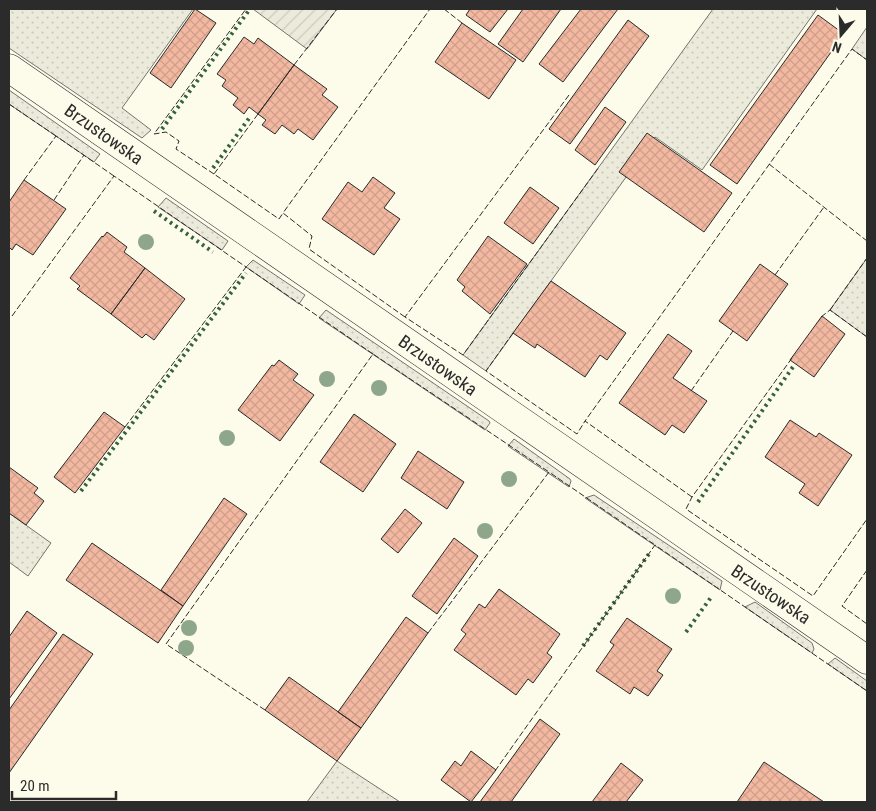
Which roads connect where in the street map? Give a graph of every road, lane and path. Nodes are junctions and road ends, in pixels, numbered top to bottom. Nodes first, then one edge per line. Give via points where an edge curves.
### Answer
1 (9, 68) edge
2 (867, 660) edge

1 - 2 street, Brzustowska

